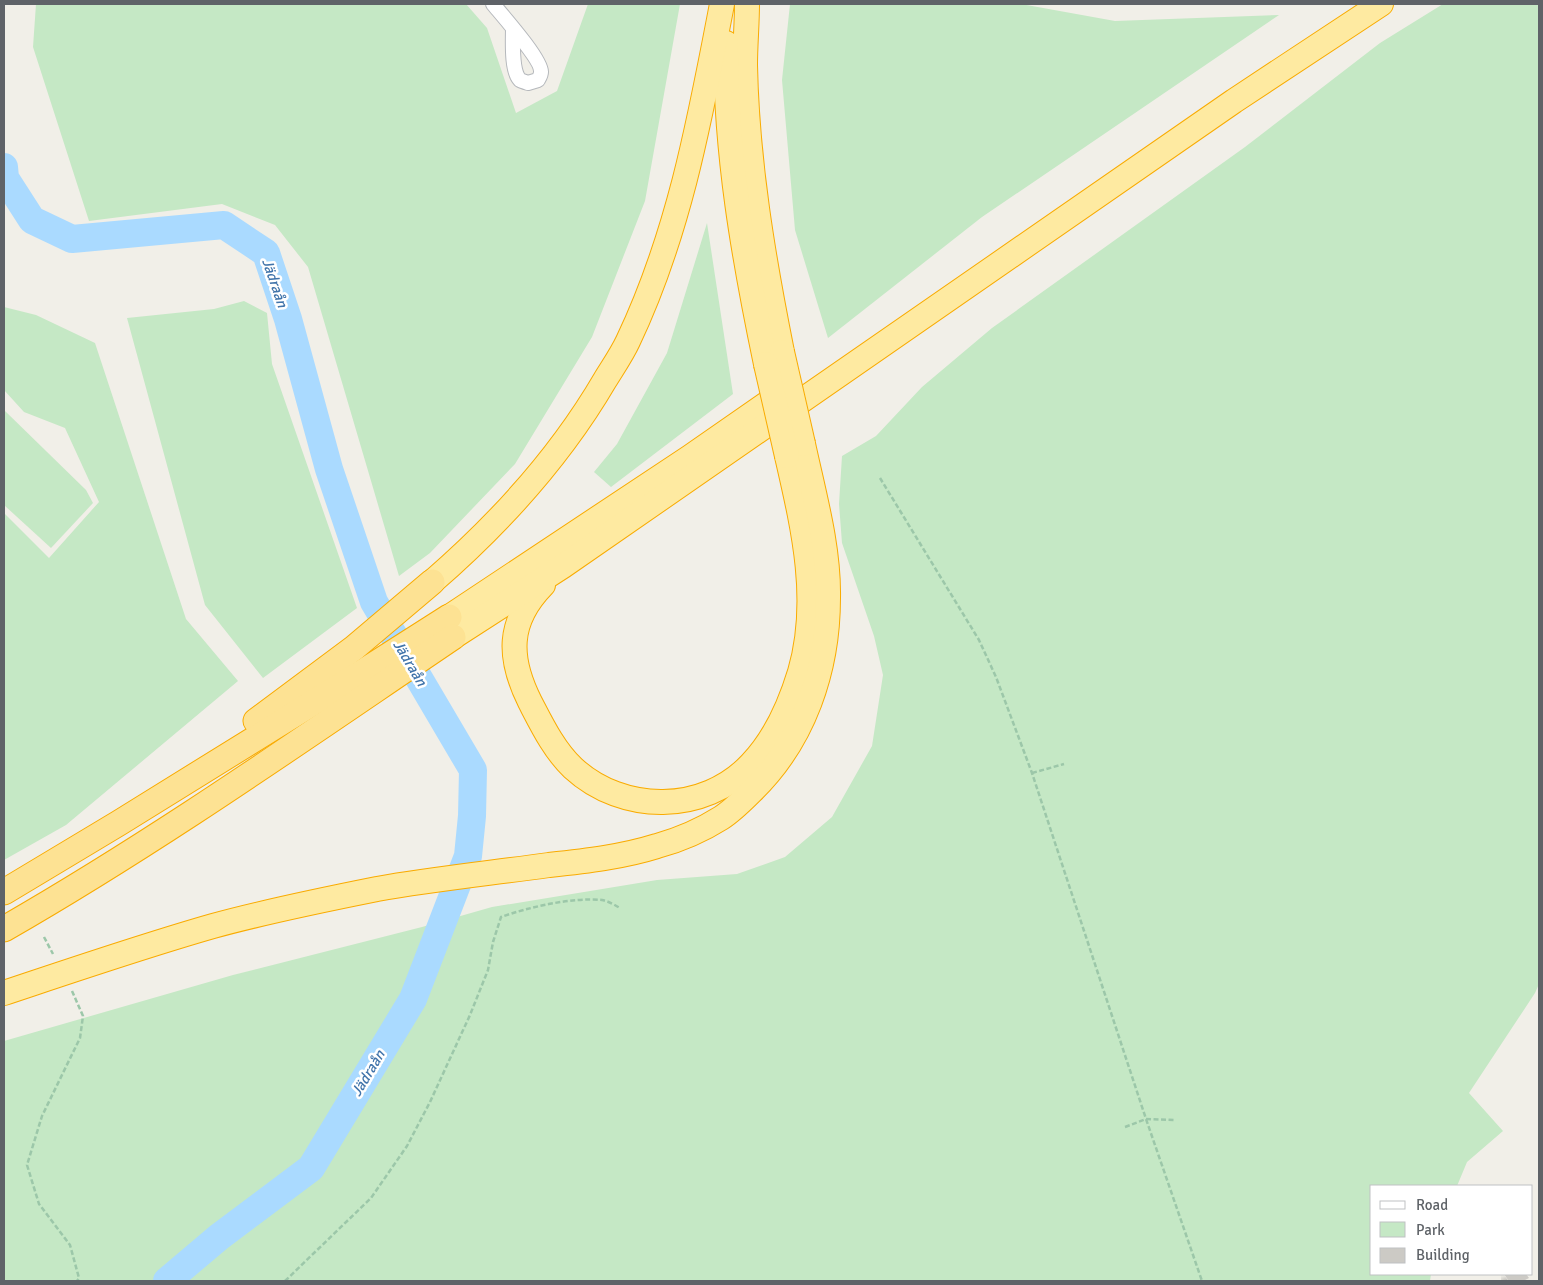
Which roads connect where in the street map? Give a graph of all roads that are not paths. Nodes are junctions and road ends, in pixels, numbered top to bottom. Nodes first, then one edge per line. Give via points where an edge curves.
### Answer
1 (493, 4) edge
2 (724, 4) edge
3 (747, 4) edge
4 (1353, 4) edge
5 (1381, 4) edge
6 (513, 28) dead end
7 (774, 358) junction
8 (795, 450) junction
9 (563, 566) junction
10 (432, 582) joint
11 (451, 627) junction
12 (366, 682) junction
13 (120, 823) junction
14 (4, 892) edge
15 (4, 929) edge
16 (4, 993) edge

1 - 6 street
2 - 7 highway via 725,78 741,229 751,292
2 - 10 highway via 687,174 672,227 627,342 560,449 497,522
3 - 7 highway via 745,64 750,147 770,290
4 - 11 highway via 1218,92 690,457
5 - 9 highway via 1234,101
7 - 8 highway, bridge
8 - 9 highway via 809,595 807,634 800,671 787,707 769,741 750,765 711,792 686,800 641,802 595,784 573,768 556,748 541,724 518,672 514,636 519,618 535,593
8 - 16 highway via 820,518 825,557 827,636 820,674 804,718 786,751 765,779 722,817 658,846 625,854 379,889 274,910 155,943
9 - 11 highway
10 - 13 highway via 354,648
11 - 12 highway
12 - 13 highway
12 - 15 highway via 288,750 136,849
13 - 14 highway

